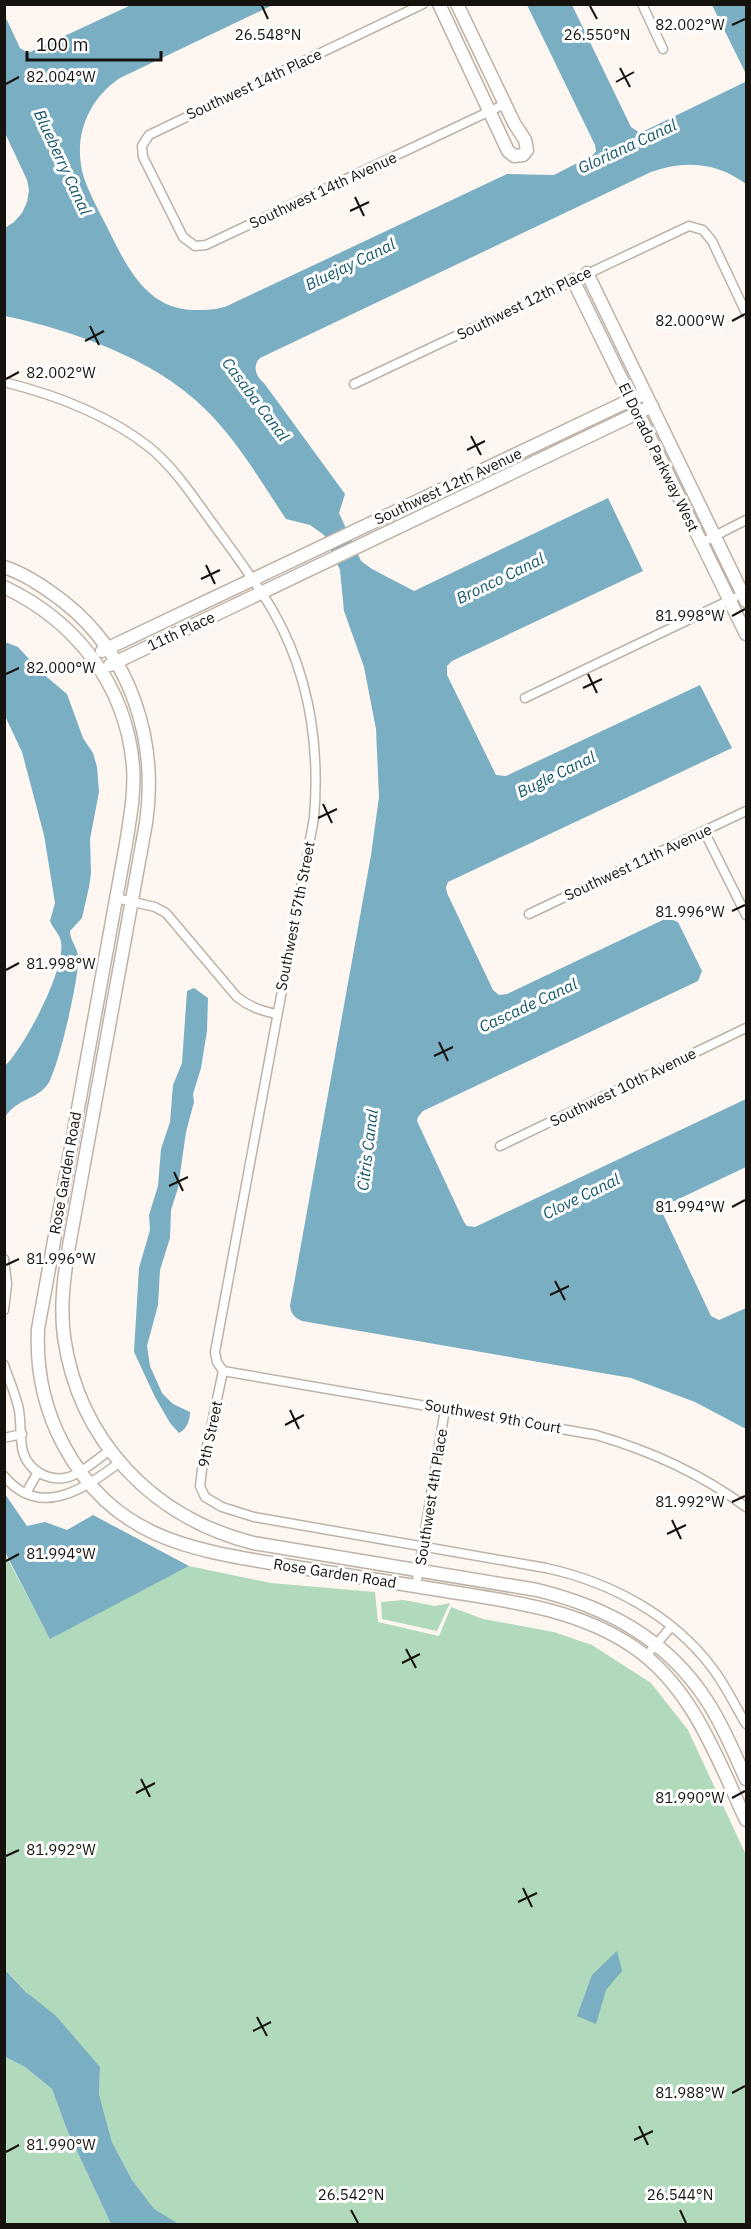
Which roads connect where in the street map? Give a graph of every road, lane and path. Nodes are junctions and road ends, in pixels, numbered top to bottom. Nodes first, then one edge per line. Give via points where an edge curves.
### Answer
1 (423, 4) edge
2 (439, 4) edge
3 (457, 4) edge
4 (642, 4) edge
5 (663, 49) dead end
6 (505, 104) junction
7 (491, 111) junction
8 (162, 197) joint
9 (587, 273) junction
10 (573, 280) junction
11 (747, 313) edge
12 (4, 382) edge
13 (354, 384) dead end
14 (645, 393) junction
15 (631, 399) junction
16 (652, 406) junction
17 (638, 413) junction
18 (747, 520) edge
19 (714, 536) junction
20 (701, 543) junction
21 (4, 567) edge
22 (251, 579) junction
23 (4, 587) edge
24 (260, 592) junction
25 (745, 598) edge
26 (730, 600) junction
27 (747, 634) edge
28 (107, 648) junction
29 (92, 656) junction
30 (117, 662) junction
31 (101, 670) junction
32 (525, 698) dead end
33 (747, 811) edge
34 (705, 831) junction
35 (116, 898) junction
36 (131, 901) junction
37 (529, 914) dead end
38 (747, 915) edge
39 (277, 1014) junction
40 (747, 1028) edge
41 (500, 1146) dead end
42 (4, 1259) edge
43 (4, 1310) edge
44 (4, 1365) edge
45 (223, 1371) junction
46 (6, 1376) edge
47 (445, 1408) junction
48 (22, 1434) junction
49 (4, 1438) edge
50 (110, 1450) junction
51 (120, 1462) junction
52 (38, 1472) junction
53 (80, 1472) junction
54 (4, 1476) edge
55 (90, 1484) junction
56 (26, 1493) junction
57 (747, 1507) edge
58 (422, 1546) junction
59 (419, 1571) junction
60 (416, 1586) junction
61 (671, 1627) junction
62 (655, 1645) junction
63 (646, 1656) junction
64 (747, 1724) edge
65 (747, 1779) edge
66 (747, 1820) edge

1 - 8 street, Southwest 14th Place via 149,135 142,146 143,157
2 - 7 street
3 - 6 street
4 - 5 street
6 - 7 street, Southwest 14th Avenue
6 - 7 street via 527,145 523,155 514,156 508,151
7 - 8 street, Southwest 14th Avenue via 206,245 195,246 183,237
9 - 10 street, Southwest 12th Place
9 - 11 street, Southwest 12th Place via 682,228 696,227 712,241
9 - 14 street, El Dorado Parkway West
10 - 13 street, Southwest 12th Place
10 - 15 street, El Dorado Parkway West
12 - 22 street, Southwest 57th Street via 79,406 151,448 181,481
14 - 15 street, Southwest 12th Avenue
14 - 16 street, El Dorado Parkway West
15 - 17 street, El Dorado Parkway West
15 - 22 street, Southwest 12th Avenue
16 - 17 street, Southwest 12th Avenue
16 - 19 street, El Dorado Parkway West
17 - 20 street, El Dorado Parkway West
17 - 24 street, Southwest 12th Avenue
18 - 19 street
19 - 20 street
19 - 25 street, El Dorado Parkway West
20 - 26 street, El Dorado Parkway West
21 - 28 street, Rose Garden Road via 58,597
22 - 24 street, Southwest 57th Street
22 - 28 street, 11th Place
23 - 29 street, Rose Garden Road via 55,617
24 - 30 street, 11th Place
24 - 39 street, Southwest 57th Street via 273,611 298,667 311,716 316,767 314,818
25 - 26 street
26 - 27 street, El Dorado Parkway West
26 - 32 street
28 - 29 street, 11th Place
28 - 30 street, Rose Garden Road
29 - 31 street, Rose Garden Road
30 - 31 street, 11th Place
30 - 36 street, Rose Garden Road via 137,706 149,766 148,807
31 - 35 street, Rose Garden Road via 122,713 133,766 132,806
33 - 34 street, Southwest 11th Avenue
34 - 37 street, Southwest 11th Avenue
34 - 38 street
35 - 36 street
35 - 53 street, Rose Garden Road via 38,1329 38,1366 45,1401 58,1435
36 - 39 street via 166,913 237,997 255,1009
36 - 50 street, Rose Garden Road via 63,1295 64,1336 72,1371 85,1408
39 - 45 street, Southwest 57th Street via 215,1352
40 - 41 street, Southwest 10th Avenue
42 - 43 street
44 - 46 street
45 - 47 street, Southwest 9th Court
45 - 58 street, 9th Street via 202,1470 200,1486 205,1497 222,1507 262,1519
46 - 48 street via 18,1406
47 - 57 street, Southwest 9th Court via 564,1428 620,1442 689,1470
47 - 58 street, Southwest 4th Place
48 - 49 street
48 - 52 street via 27,1460
50 - 51 street, Rose Garden Road
50 - 53 street
51 - 55 street
51 - 59 street, Rose Garden Road via 158,1498 218,1533 253,1543
52 - 53 street via 53,1478
52 - 56 street
53 - 55 street, Rose Garden Road
54 - 56 street
55 - 56 street via 55,1497
55 - 60 street, Rose Garden Road via 130,1520 179,1545
58 - 59 street, Southwest 4th Place
58 - 61 street via 587,1579 642,1605
59 - 60 street, Southwest 4th Place
59 - 62 street, Rose Garden Road via 568,1597 617,1618
60 - 63 street, Rose Garden Road via 559,1613 620,1638
61 - 62 street
61 - 64 street via 712,1668
62 - 63 street
62 - 65 street, Rose Garden Road via 680,1666 707,1701
63 - 66 street, Rose Garden Road via 695,1713

